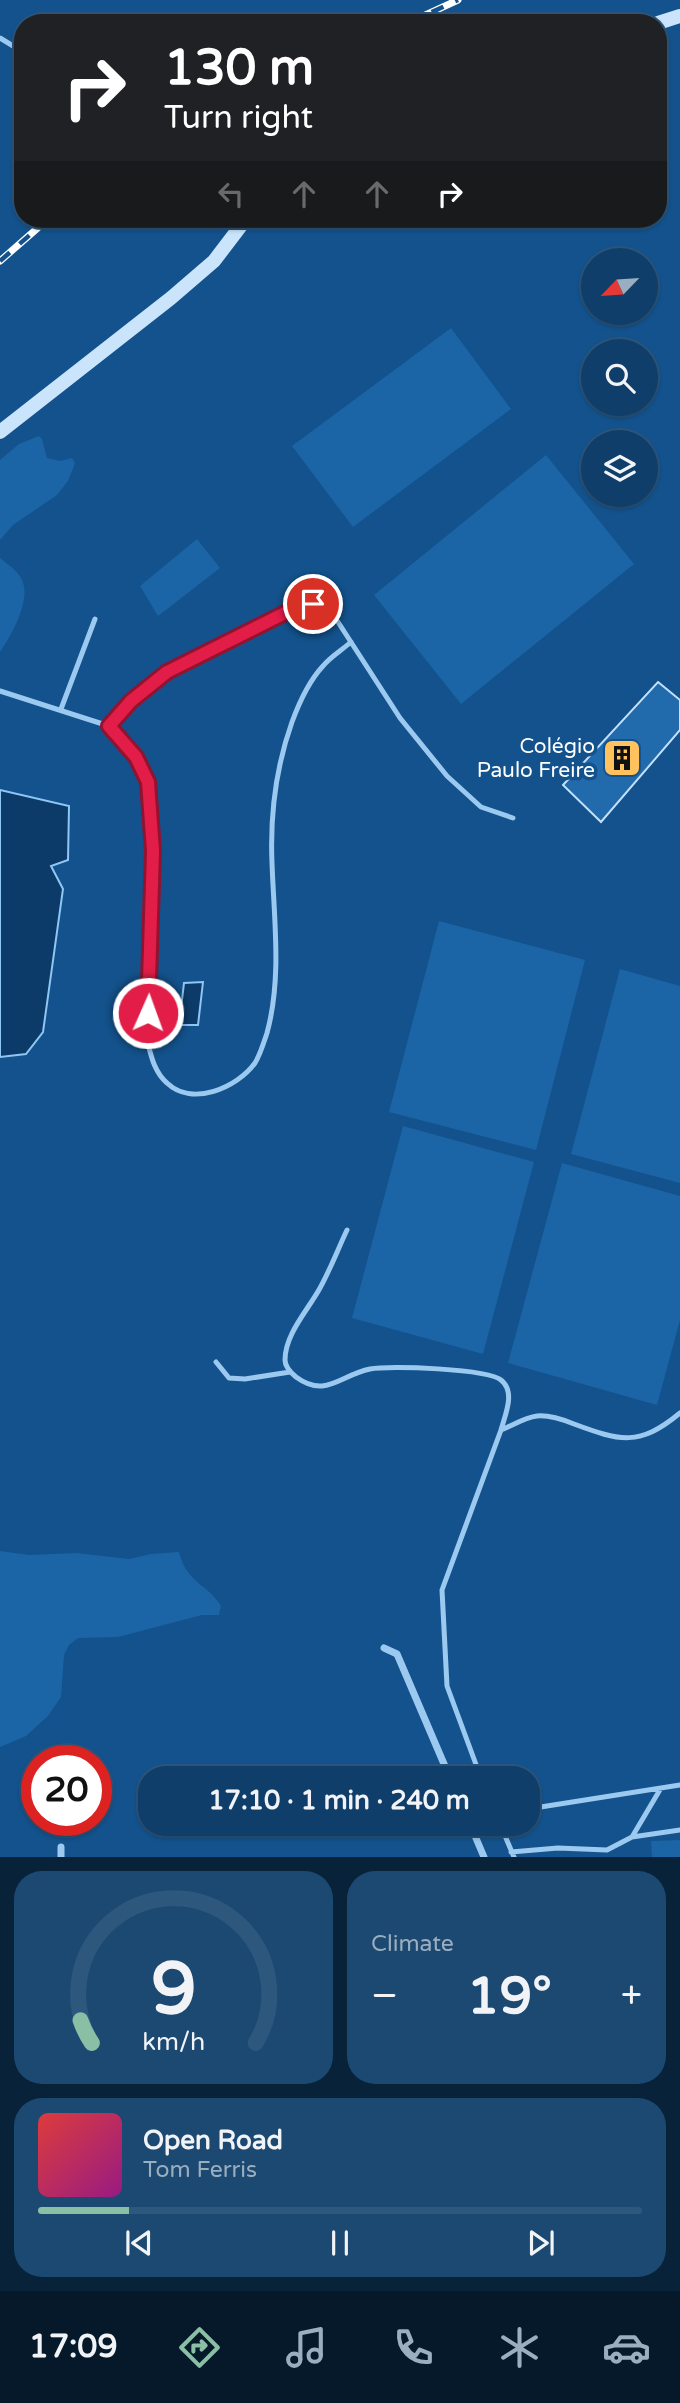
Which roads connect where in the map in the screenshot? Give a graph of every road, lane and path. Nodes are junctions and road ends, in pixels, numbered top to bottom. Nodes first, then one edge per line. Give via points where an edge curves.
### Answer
1 (239, 228) edge
2 (0, 432) edge
3 (95, 619) dead end
4 (351, 642) junction
5 (0, 691) edge
6 (61, 709) junction
7 (109, 726) junction
8 (513, 818) dead end
9 (347, 1230) dead end
10 (216, 1362) dead end
11 (289, 1372) junction
12 (680, 1413) edge
13 (501, 1430) junction
14 (384, 1648) dead end
15 (445, 1766) edge
16 (477, 1766) edge
17 (680, 1785) edge
18 (661, 1788) junction
19 (540, 1807) edge
20 (680, 1830) edge
21 (475, 1836) edge
22 (505, 1836) edge
23 (632, 1837) junction
24 (61, 1847) dead end
25 (512, 1854) edge
26 (61, 1857) edge
27 (484, 1857) edge

1 - 2 street via 214,261
3 - 6 lane
4 - 7 lane via 327,609 303,604 167,672
4 - 7 lane via 323,665 299,705 283,747 274,802 272,859 276,983 267,1034 256,1062 239,1078 202,1094 183,1094 166,1083 154,1065 147,1040 153,851 148,782 136,757
4 - 8 lane via 400,718 447,776 481,807
5 - 6 lane
6 - 7 lane
9 - 11 lane via 321,1287 288,1341 285,1362
10 - 11 lane via 229,1378
11 - 13 lane via 305,1384 324,1388 368,1369 487,1373 502,1380 508,1391
12 - 13 lane via 660,1430 633,1438 611,1437 536,1416
13 - 16 lane via 442,1590 447,1686
14 - 15 street via 397,1654
17 - 18 lane
18 - 19 lane
18 - 23 lane
20 - 23 lane
21 - 27 street
22 - 25 lane
23 - 25 lane via 607,1850 558,1848
24 - 26 street

